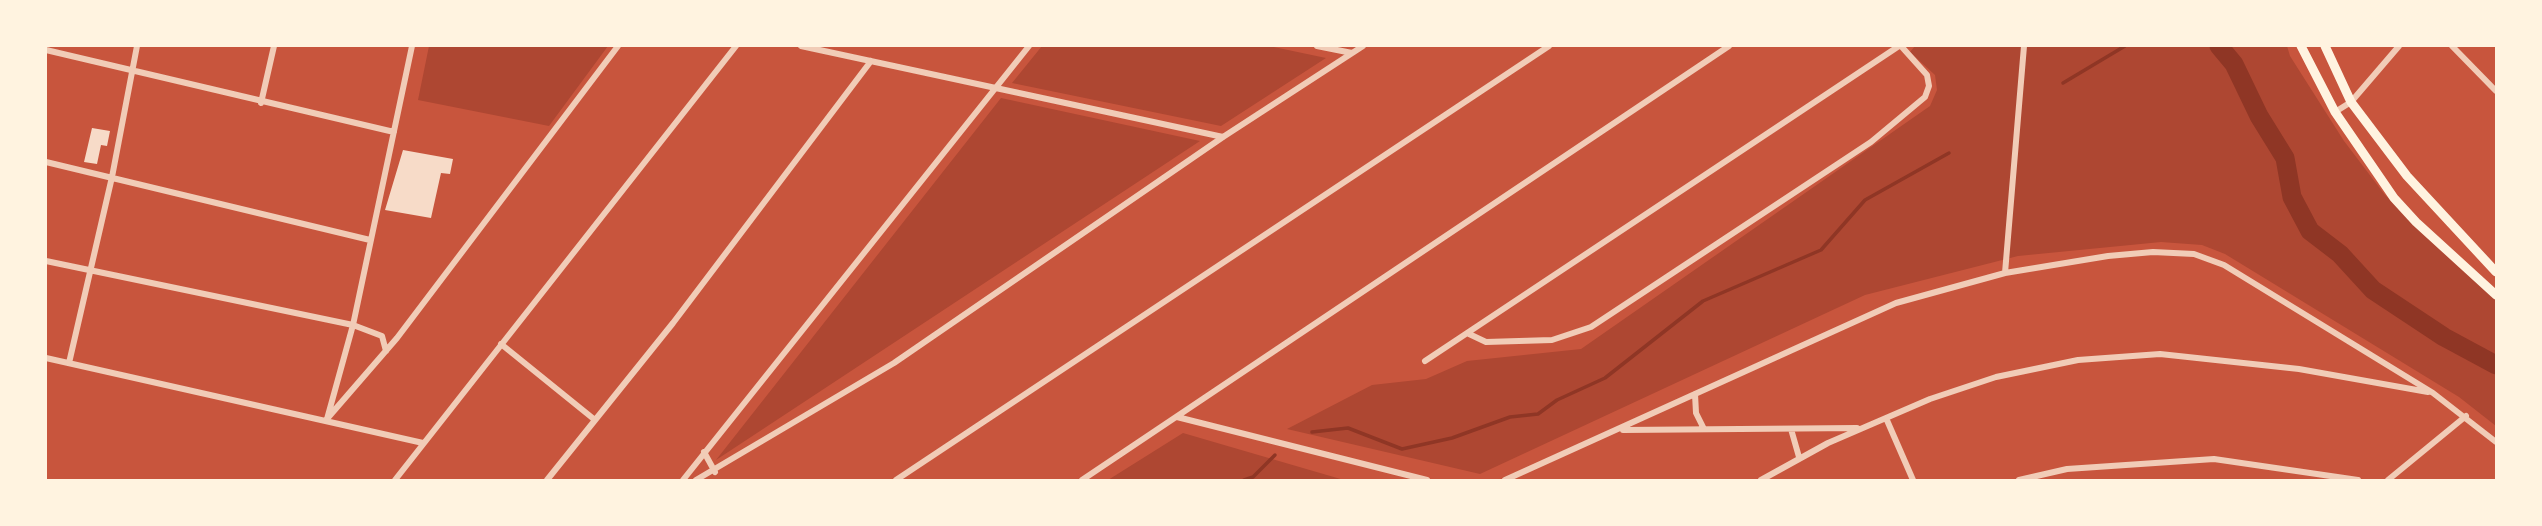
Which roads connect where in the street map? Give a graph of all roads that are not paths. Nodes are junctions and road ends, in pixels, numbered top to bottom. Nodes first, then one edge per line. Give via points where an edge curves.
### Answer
1 (137, 46) edge
2 (274, 46) edge
3 (412, 46) edge
4 (618, 46) edge
5 (736, 46) edge
6 (802, 46) edge
7 (1029, 46) edge
8 (1317, 46) edge
9 (1363, 46) edge
10 (1549, 46) edge
11 (1729, 46) edge
12 (1900, 46) edge
13 (2024, 46) edge
14 (2301, 46) edge
15 (2325, 46) edge
16 (2399, 46) edge
17 (2452, 46) edge
18 (46, 51) edge
19 (1352, 53) junction
20 (871, 61) junction
21 (131, 72) junction
22 (996, 88) junction
23 (2497, 91) edge
24 (2351, 102) junction
25 (261, 103) junction
26 (2335, 112) junction
27 (394, 132) junction
28 (1223, 137) junction
29 (46, 162) edge
30 (112, 177) junction
31 (370, 240) junction
32 (46, 261) edge
33 (90, 270) junction
34 (2497, 272) edge
35 (2005, 273) junction
36 (2497, 295) edge
37 (353, 325) junction
38 (1467, 333) junction
39 (501, 344) junction
40 (386, 351) junction
41 (46, 358) edge
42 (1425, 360) dead end
43 (69, 363) junction
44 (2433, 393) junction
45 (1695, 394) junction
46 (2466, 416) junction
47 (1177, 417) junction
48 (1886, 418) junction
49 (326, 421) junction
50 (595, 421) junction
51 (1862, 428) junction
52 (1704, 429) junction
53 (1791, 429) junction
54 (1619, 430) junction
55 (2497, 442) edge
56 (423, 443) junction
57 (704, 452) junction
58 (1799, 457) junction
59 (715, 472) junction
60 (1424, 480) edge
61 (395, 481) edge
62 (547, 481) edge
63 (683, 481) edge
64 (696, 481) edge
65 (897, 481) edge
66 (1082, 481) edge
67 (1505, 481) edge
68 (1761, 481) edge
69 (1913, 481) edge
70 (2019, 481) edge
71 (2358, 481) edge
72 (2389, 481) edge

1 - 21 street
2 - 25 street
3 - 27 street
4 - 40 street
5 - 39 street
6 - 20 street
7 - 22 street
8 - 19 street
9 - 19 street
10 - 65 street
11 - 47 street
12 - 38 street
12 - 38 street via 1927,75 1925,97 1859,150 1591,327 1552,340 1486,342
13 - 35 street
14 - 26 main road
15 - 24 main road
16 - 24 street
17 - 23 street
18 - 21 street
19 - 28 street
20 - 22 street
20 - 50 street
21 - 25 street
21 - 30 street
22 - 28 street
22 - 57 street
24 - 26 street
24 - 34 main road via 2407,176
25 - 27 street
26 - 36 main road via 2394,198
27 - 31 street
28 - 59 street via 894,363
29 - 30 street
30 - 31 street
30 - 33 street
31 - 37 street
32 - 33 street
33 - 37 street
33 - 43 street
35 - 44 street via 2152,252 2211,258
35 - 45 street via 1896,303
37 - 40 street via 382,336
37 - 49 street
38 - 42 street
39 - 50 street
39 - 56 street
40 - 49 street
41 - 43 street
43 - 49 street
44 - 46 street
44 - 48 street via 2299,369 2160,354 2078,360 1996,377
45 - 52 street via 1696,413
45 - 54 street
46 - 55 street
46 - 72 street
47 - 60 street
47 - 66 street
48 - 51 street
48 - 69 street
49 - 56 street
50 - 62 street
51 - 53 street
51 - 58 street
52 - 53 street
52 - 54 street
53 - 58 street
54 - 67 street
56 - 61 street
57 - 59 street
57 - 63 street
58 - 68 street
59 - 64 street
70 - 71 street via 2067,469 2214,459

